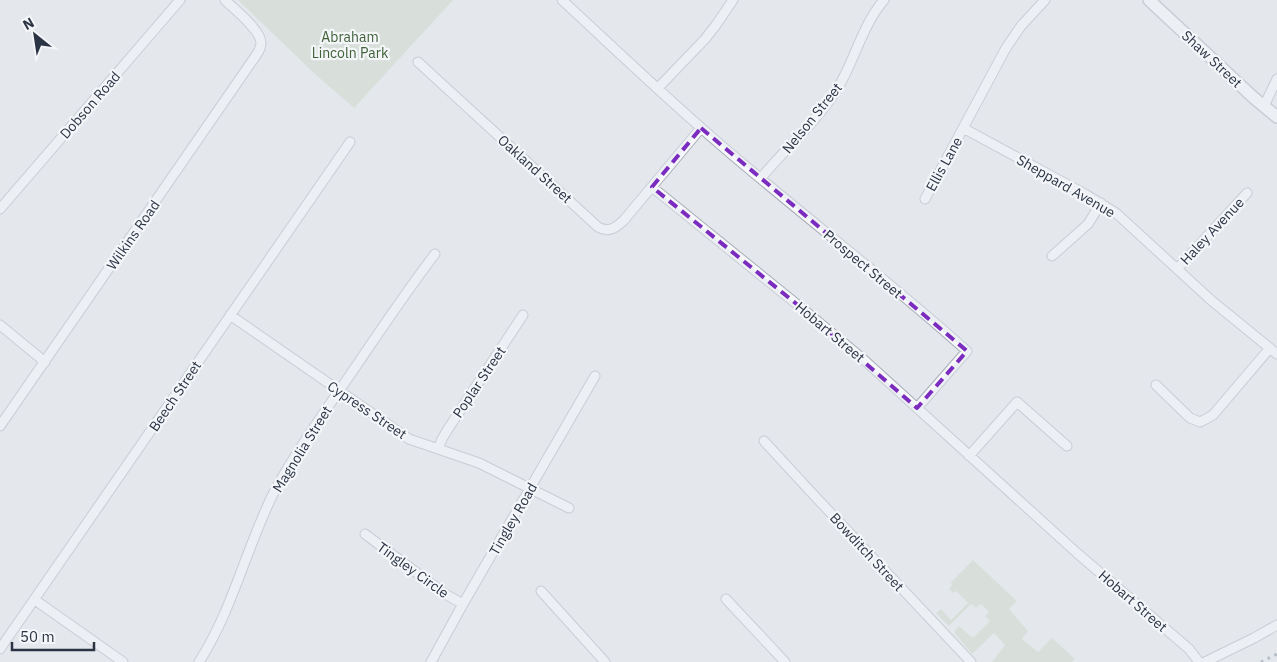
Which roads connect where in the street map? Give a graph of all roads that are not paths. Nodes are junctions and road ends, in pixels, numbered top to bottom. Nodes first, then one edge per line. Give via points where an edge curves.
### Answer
1 (180, 0) edge
2 (225, 0) edge
3 (562, 0) edge
4 (733, 0) edge
5 (884, 0) edge
6 (1044, 0) edge
7 (1149, 0) edge
8 (573, 4) edge
9 (418, 62) dead end
10 (1277, 80) edge
11 (658, 88) junction
12 (1264, 106) junction
13 (1277, 117) edge
14 (701, 128) junction
15 (963, 128) junction
16 (350, 142) dead end
17 (761, 178) junction
18 (652, 187) junction
19 (1248, 193) dead end
20 (924, 199) dead end
21 (1101, 203) junction
22 (0, 209) edge
23 (435, 254) dead end
24 (1052, 256) dead end
25 (1177, 270) junction
26 (230, 315) junction
27 (523, 316) dead end
28 (0, 325) edge
29 (1273, 351) edge
30 (45, 362) junction
31 (596, 376) dead end
32 (1156, 385) dead end
33 (339, 391) junction
34 (917, 408) junction
35 (0, 426) edge
36 (764, 441) dead end
37 (1068, 446) dead end
38 (438, 449) junction
39 (969, 456) junction
40 (530, 489) junction
41 (569, 508) dead end
42 (365, 534) dead end
43 (541, 591) dead end
44 (726, 599) dead end
45 (35, 600) junction
46 (463, 604) junction
47 (1277, 625) edge
48 (0, 650) edge
49 (123, 662) edge
50 (200, 662) edge
51 (431, 662) edge
52 (605, 662) edge
53 (785, 662) edge
54 (971, 662) edge
55 (1199, 662) edge
56 (1205, 662) edge

1 - 22 street, Dobson Road
2 - 30 street, Wilkins Road via 259,35 259,50
3 - 8 street
4 - 11 street via 705,39
5 - 17 street, Nelson Street via 836,91
6 - 15 street via 1011,41
7 - 12 street, Shaw Street
8 - 11 street
9 - 18 street, Oakland Street via 601,229 619,225
10 - 12 street
11 - 14 street
12 - 13 street, Shaw Street
14 - 17 street, Prospect Street
14 - 18 street
15 - 20 street, Ellis Lane
15 - 21 street, Sheppard Avenue
16 - 26 street, Beech Street
17 - 34 street, Prospect Street via 967,351
18 - 34 street, Hobart Street via 804,310
19 - 25 street, Haley Avenue
21 - 24 street via 1088,224
21 - 25 street, Sheppard Avenue via 1128,223
23 - 33 street, Magnolia Street
25 - 29 street, Sheppard Avenue
26 - 33 street, Cypress Street
26 - 45 street, Beech Street
27 - 38 street, Poplar Street
28 - 30 street
29 - 32 street via 1217,411 1204,420 1190,418
30 - 35 street, Wilkins Road
31 - 40 street, Tingley Road
33 - 38 street, Cypress Street via 409,439
33 - 50 street, Magnolia Street via 274,493 223,619
34 - 39 street, Hobart Street
36 - 54 street, Bowditch Street
37 - 39 street via 1017,402
38 - 40 street, Cypress Street via 479,463
39 - 55 street, Hobart Street via 1189,649
40 - 41 street, Cypress Street
40 - 46 street, Tingley Road
42 - 46 street, Tingley Circle
43 - 52 street
44 - 53 street
45 - 48 street, Beech Street
45 - 49 street
46 - 51 street, Tingley Road
47 - 56 street

